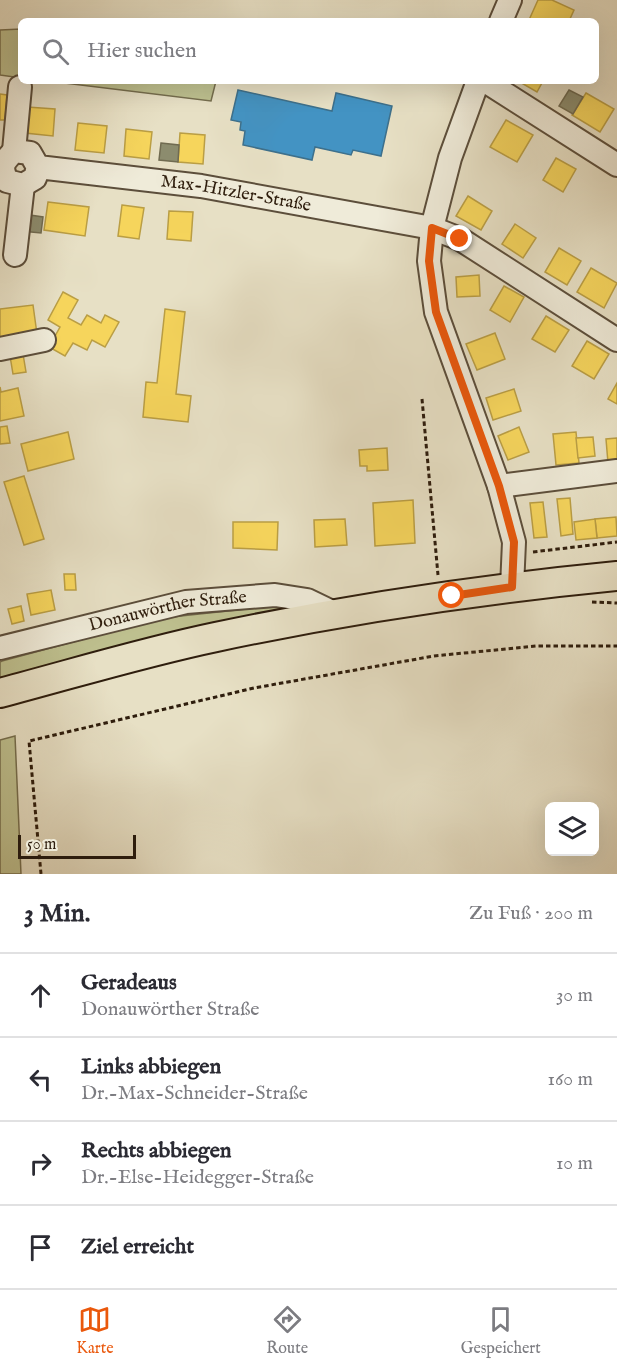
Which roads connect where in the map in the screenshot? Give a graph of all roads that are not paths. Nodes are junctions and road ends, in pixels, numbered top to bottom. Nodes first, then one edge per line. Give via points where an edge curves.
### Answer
1 (510, 0) edge
2 (502, 18) edge
3 (477, 84) edge
4 (490, 84) edge
5 (21, 87) dead end
6 (14, 151) junction
7 (614, 158) edge
8 (38, 168) junction
9 (23, 185) junction
10 (432, 228) junction
11 (15, 255) dead end
12 (44, 340) dead end
13 (617, 340) edge
14 (0, 349) edge
15 (617, 471) edge
16 (499, 486) junction
17 (617, 576) edge
18 (512, 587) junction
19 (336, 614) junction
20 (0, 648) edge
21 (0, 693) edge

1 - 2 street
3 - 10 street via 450,158
4 - 7 street
5 - 6 street
6 - 8 street via 30,153
6 - 9 street via 3,163 2,171 8,181
8 - 9 street via 35,178
8 - 10 street, Max-Hitzler-Straße via 201,186
9 - 11 street
10 - 13 street, Max-Hitzler-Straße via 460,239
10 - 16 street via 429,261 436,312
12 - 14 street
15 - 16 street
16 - 18 street via 514,542
17 - 18 main road, Donauwörther Straße
18 - 19 main road, Donauwörther Straße
19 - 20 street, Donauwörther Straße via 307,600 275,595 186,602
19 - 21 main road, Donauwörther Straße via 214,638

